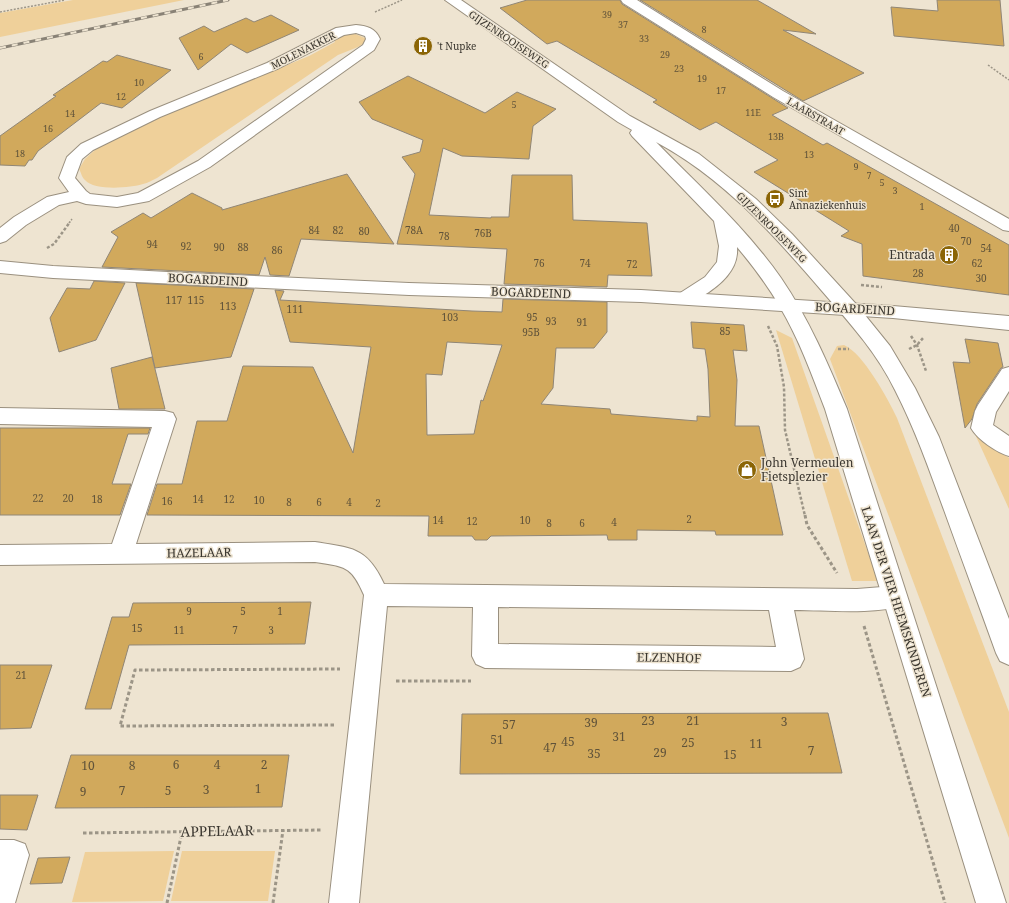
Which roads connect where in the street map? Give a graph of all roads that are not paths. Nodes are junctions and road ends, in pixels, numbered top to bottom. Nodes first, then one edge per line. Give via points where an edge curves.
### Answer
1 (452, 0) edge
2 (628, 0) edge
3 (624, 119) junction
4 (83, 197) junction
5 (723, 219) junction
6 (1009, 226) edge
7 (0, 237) edge
8 (7, 267) edge
9 (53, 272) junction
10 (0, 280) edge
11 (684, 299) junction
12 (789, 306) junction
13 (849, 309) junction
14 (1009, 323) edge
15 (1009, 374) edge
16 (0, 416) edge
17 (1009, 448) edge
18 (121, 554) junction
19 (0, 555) edge
20 (376, 595) junction
21 (486, 596) junction
22 (895, 597) junction
23 (779, 599) junction
24 (1009, 653) edge
25 (0, 855) edge
26 (0, 903) edge
27 (344, 903) edge
28 (991, 903) edge

1 - 3 street, GIJZENROOISEWEG
2 - 6 street, LAARSTRAAT via 778,94
3 - 5 street, GIJZENROOISEWEG
3 - 13 street, GIJZENROOISEWEG via 693,157 733,188 786,238
4 - 4 street, MOLENAKKER via 117,202 143,197 204,164 369,47 373,39 365,30 341,31 272,66 155,114 87,148 75,157 67,178
4 - 7 street, MOLENAKKER via 53,201
5 - 11 street via 728,254 723,268 716,277
5 - 12 street, GIJZENROOISEWEG
8 - 9 street, BOGARDEIND
9 - 10 street, BOGARDEIND
9 - 11 street, BOGARDEIND via 377,288
11 - 12 street, BOGARDEIND
12 - 13 street, BOGARDEIND
12 - 22 street, LAAN DER VIER HEEMSKINDEREN via 812,348 836,409
13 - 14 street, BOGARDEIND
13 - 24 street via 883,351 914,406
15 - 17 street via 986,411 982,428
16 - 18 street via 165,419
18 - 19 street, HAZELAAR
18 - 20 street, HAZELAAR via 315,552 354,559 367,573
20 - 21 street
20 - 27 street
21 - 23 street
21 - 23 street, ELZENHOF via 485,656 791,659
22 - 23 street via 857,600
22 - 28 street, LAAN DER VIER HEEMSKINDEREN
25 - 26 street via 14,855

